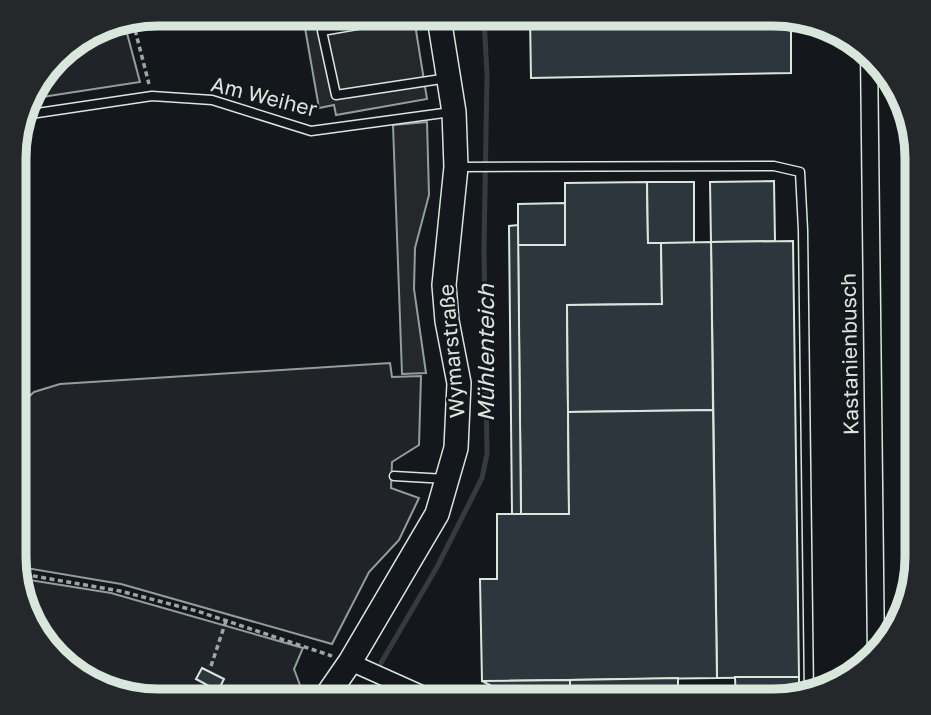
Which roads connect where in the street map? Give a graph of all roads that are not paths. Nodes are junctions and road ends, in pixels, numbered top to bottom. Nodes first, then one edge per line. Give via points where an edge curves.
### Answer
1 (349, 26) edge
2 (440, 26) edge
3 (869, 69) edge
4 (449, 78) junction
5 (454, 112) junction
6 (34, 114) edge
7 (464, 167) junction
8 (394, 476) dead end
9 (449, 479) junction
10 (876, 639) edge
11 (350, 662) junction
12 (809, 684) edge
13 (332, 688) edge
14 (409, 688) edge

1 - 4 lane via 322,31 337,95
2 - 4 main road, Wymarstraße
3 - 10 street, Kastanienbusch
4 - 5 main road, Wymarstraße
5 - 6 lane, Am Weiher via 311,131 212,100 152,96
5 - 7 main road, Wymarstraße
7 - 9 main road, Wymarstraße via 444,285 459,383 459,429
7 - 12 lane via 774,166 800,172
8 - 9 lane
9 - 11 main road, Wymarstraße via 437,514
11 - 13 main road, Wymarstraße
11 - 14 street

